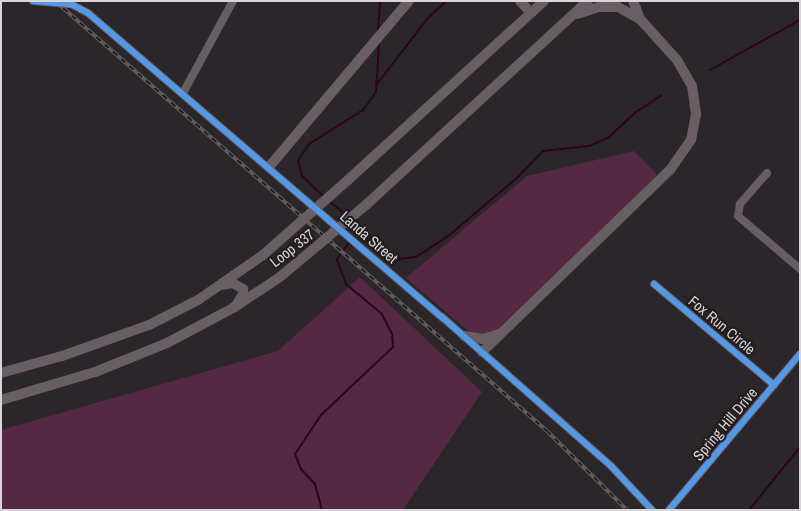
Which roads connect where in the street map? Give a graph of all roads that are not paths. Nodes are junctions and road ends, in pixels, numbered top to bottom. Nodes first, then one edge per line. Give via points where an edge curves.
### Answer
1 (33, 1) edge
2 (233, 1) edge
3 (409, 1) edge
4 (520, 1) edge
5 (544, 1) edge
6 (588, 1) edge
7 (633, 1) edge
8 (531, 13) junction
9 (573, 16) junction
10 (640, 19) junction
11 (183, 93) junction
12 (269, 167) junction
13 (767, 173) dead end
14 (800, 269) edge
15 (654, 284) dead end
16 (219, 286) junction
17 (228, 311) junction
18 (504, 332) junction
19 (464, 336) junction
20 (482, 352) junction
21 (800, 354) edge
22 (1, 373) edge
23 (774, 385) junction
24 (1, 400) edge
25 (652, 510) edge
26 (669, 510) edge

1 - 11 street, Landa Street via 71,4 88,13
2 - 11 street
3 - 12 main road
4 - 8 main road
5 - 8 main road, Loop 337
6 - 9 main road, Loop 337
7 - 10 main road
8 - 16 main road, Loop 337, bridge via 263,255
9 - 10 main road via 599,7 618,7
9 - 17 main road, Loop 337, bridge via 367,204 280,277
10 - 18 main road via 677,60 692,86 696,114 690,140 670,170
11 - 12 street, Landa Street
12 - 19 street, Landa Street
13 - 14 street via 740,204 738,216
15 - 23 street, Fox Run Circle
16 - 17 main road via 233,283 243,289 242,298
16 - 22 main road, Loop 337 via 149,325 62,356
17 - 24 main road, Loop 337 via 195,330 120,364
18 - 19 main road via 483,339
18 - 20 main road
19 - 20 street, Landa Street
20 - 25 street, Landa Street via 611,466
21 - 23 street, Spring Hill Drive
23 - 26 street, Spring Hill Drive

